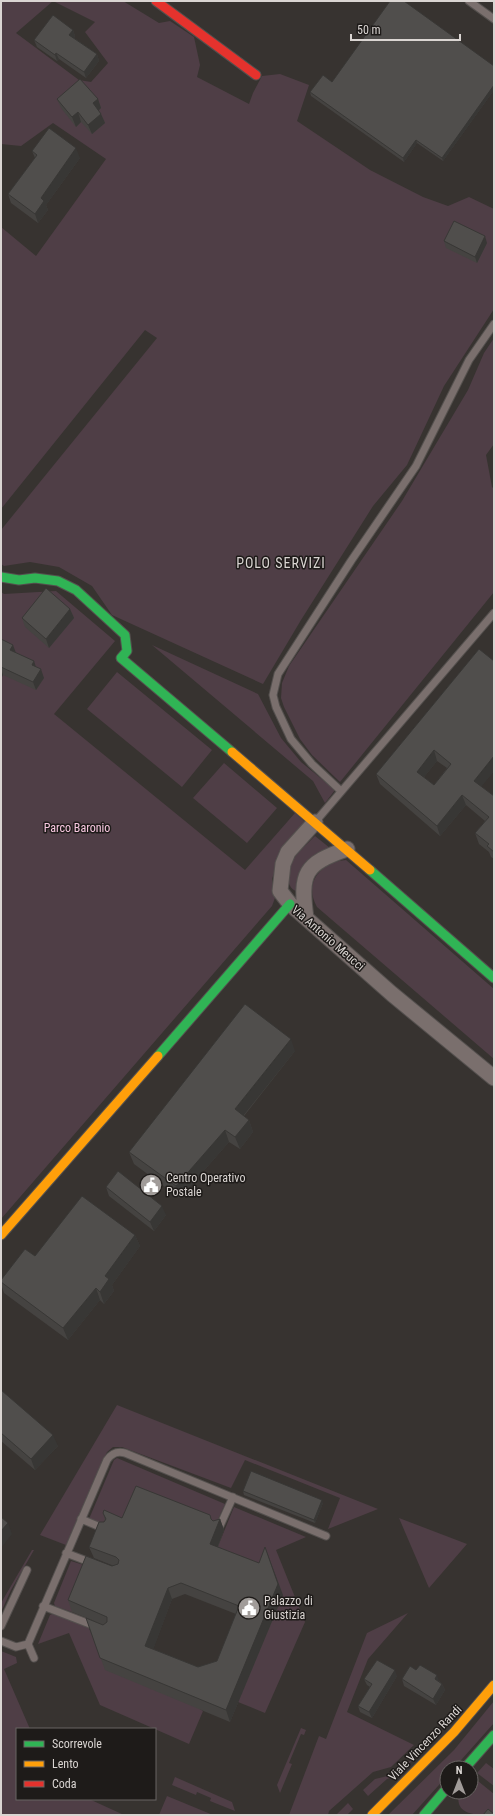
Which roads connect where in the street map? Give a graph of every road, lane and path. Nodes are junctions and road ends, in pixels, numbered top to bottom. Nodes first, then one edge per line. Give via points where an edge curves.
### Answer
1 (156, 1) edge
2 (469, 1) edge
3 (494, 19) edge
4 (256, 75) dead end
5 (494, 324) edge
6 (1, 577) edge
7 (494, 613) edge
8 (342, 791) junction
9 (315, 822) junction
10 (347, 849) junction
11 (290, 904) junction
12 (306, 918) junction
13 (494, 978) edge
14 (494, 1078) edge
15 (1, 1235) edge
16 (233, 1497) junction
17 (81, 1520) junction
18 (219, 1528) edge
19 (105, 1529) edge
20 (326, 1536) dead end
21 (66, 1553) junction
22 (96, 1565) edge
23 (27, 1570) dead end
24 (43, 1606) junction
25 (1, 1626) edge
26 (100, 1628) edge
27 (1, 1640) edge
28 (28, 1644) junction
29 (34, 1658) dead end
30 (494, 1685) edge
31 (494, 1735) edge
32 (472, 1760) edge
33 (440, 1800) edge
34 (432, 1812) edge
35 (372, 1815) edge

1 - 4 street
2 - 3 lane
5 - 8 lane via 469,360 416,466 350,560 278,674 273,695 291,738 312,764
6 - 9 street via 58,581 76,590 125,635 127,651 121,658
7 - 8 lane
8 - 9 lane
9 - 10 street
9 - 11 street, Via Antonio Meucci via 288,852 283,864 280,890
10 - 12 street via 320,860 306,874 303,886
10 - 13 street
11 - 12 street, Via Antonio Meucci
11 - 15 street
12 - 14 street, Via Antonio Meucci via 392,994
16 - 17 lane via 120,1452 110,1454
16 - 18 lane
16 - 20 lane
17 - 19 lane
17 - 21 lane
21 - 22 lane
21 - 24 lane
23 - 25 lane
24 - 26 lane
24 - 28 lane
27 - 28 lane via 16,1647
28 - 29 lane
30 - 35 street, Viale Vincenzo Randi via 454,1732
31 - 32 street
33 - 34 street

